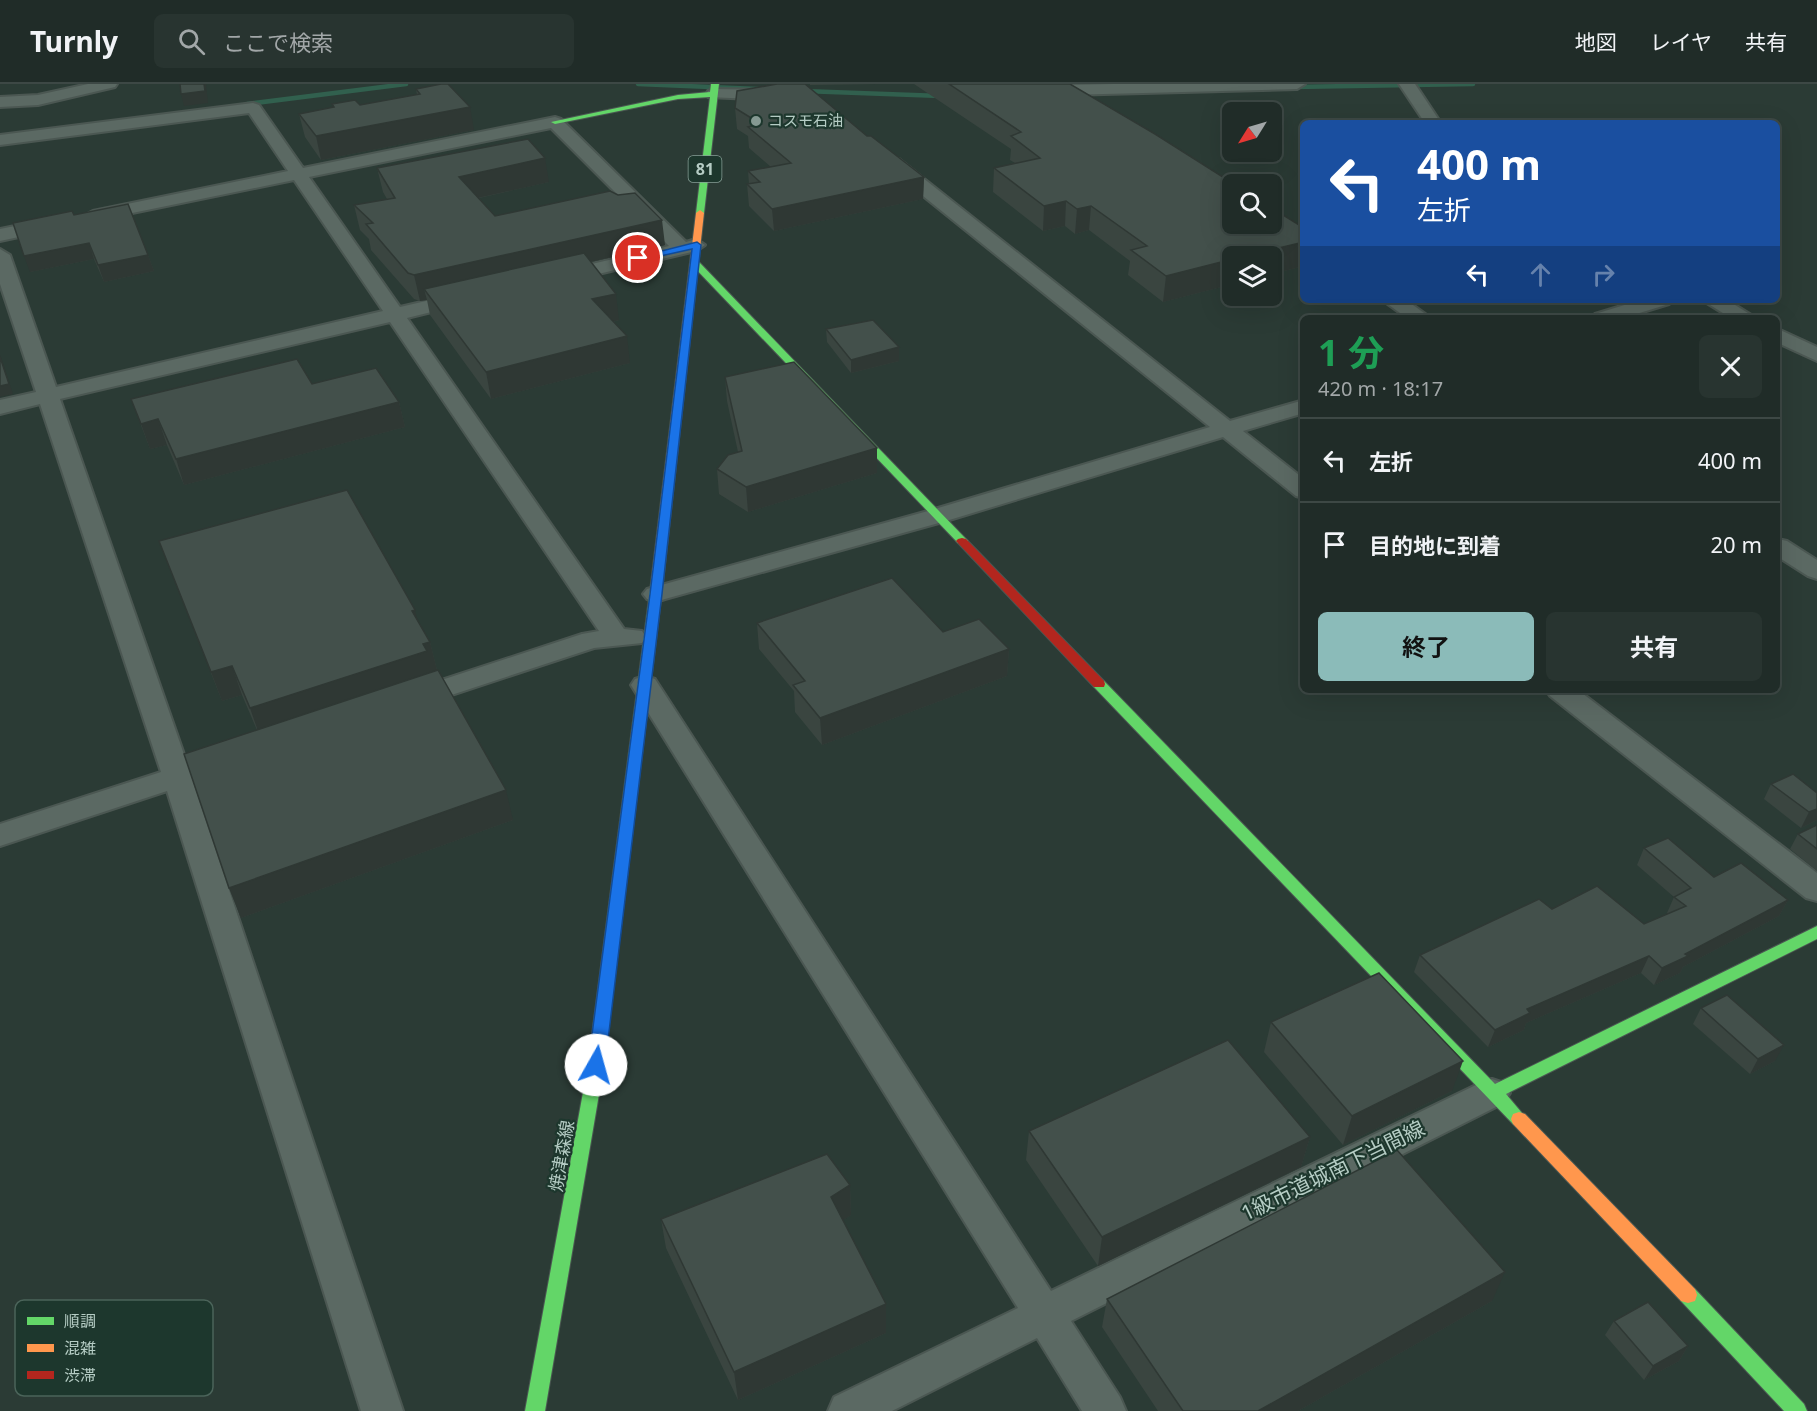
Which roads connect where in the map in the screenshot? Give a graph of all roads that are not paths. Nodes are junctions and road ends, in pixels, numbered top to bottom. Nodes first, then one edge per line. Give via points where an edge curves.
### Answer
1 (109, 84) edge
2 (1297, 84) edge
3 (1408, 86) edge
4 (714, 89) edge
5 (1070, 93) edge
6 (797, 95) edge
7 (0, 102) edge
8 (1431, 120) edge
9 (555, 122) junction
10 (0, 140) edge
11 (883, 155) edge
12 (301, 174) junction
13 (0, 235) edge
14 (692, 252) junction
15 (0, 255) edge
16 (545, 280) edge
17 (488, 293) edge
18 (1397, 303) edge
19 (1652, 303) edge
20 (1718, 303) edge
21 (396, 315) junction
22 (1416, 315) edge
23 (1612, 315) edge
24 (1740, 315) edge
25 (1780, 336) edge
26 (1817, 355) edge
27 (48, 396) junction
28 (0, 407) edge
29 (1300, 407) edge
30 (1224, 429) junction
31 (1300, 488) edge
32 (937, 516) junction
33 (1780, 547) edge
34 (1817, 571) edge
35 (656, 594) junction
36 (651, 635) junction
37 (604, 639) junction
38 (645, 685) junction
39 (1564, 693) edge
40 (390, 707) edge
41 (222, 762) edge
42 (177, 777) junction
43 (0, 835) edge
44 (1817, 890) edge
45 (1817, 932) edge
46 (1492, 1093) junction
47 (1046, 1314) junction
48 (382, 1411) edge
49 (535, 1411) edge
50 (849, 1411) edge
51 (1106, 1411) edge
52 (1797, 1411) edge

1 - 7 street via 38,100
2 - 5 street
3 - 8 street
4 - 6 street
4 - 9 street
4 - 14 street, 焼津森線 / 81
9 - 12 street
9 - 14 street
10 - 12 street via 253,108
11 - 30 street
12 - 13 street
12 - 21 street
14 - 16 street
14 - 32 street
14 - 35 street, 焼津森線 / 81
15 - 27 street
17 - 21 street
18 - 22 street
19 - 23 street
20 - 24 street
21 - 27 street
21 - 37 street
25 - 26 street
27 - 28 street
27 - 42 street
29 - 30 street
30 - 31 street
30 - 32 street
32 - 35 street
32 - 46 street
33 - 34 street
35 - 36 street, 焼津森線 / 81
36 - 37 street
36 - 38 street, 焼津森線 / 81
37 - 40 street
38 - 47 street
38 - 49 street, 焼津森線 / 81 via 596,1065
39 - 44 street
41 - 42 street
42 - 43 street
42 - 48 street
45 - 46 street, 1級市道城南下当間線
46 - 47 street, 1級市道城南下当間線
46 - 52 street via 1576,1176
47 - 50 street, 1級市道城南下当間線
47 - 51 street

